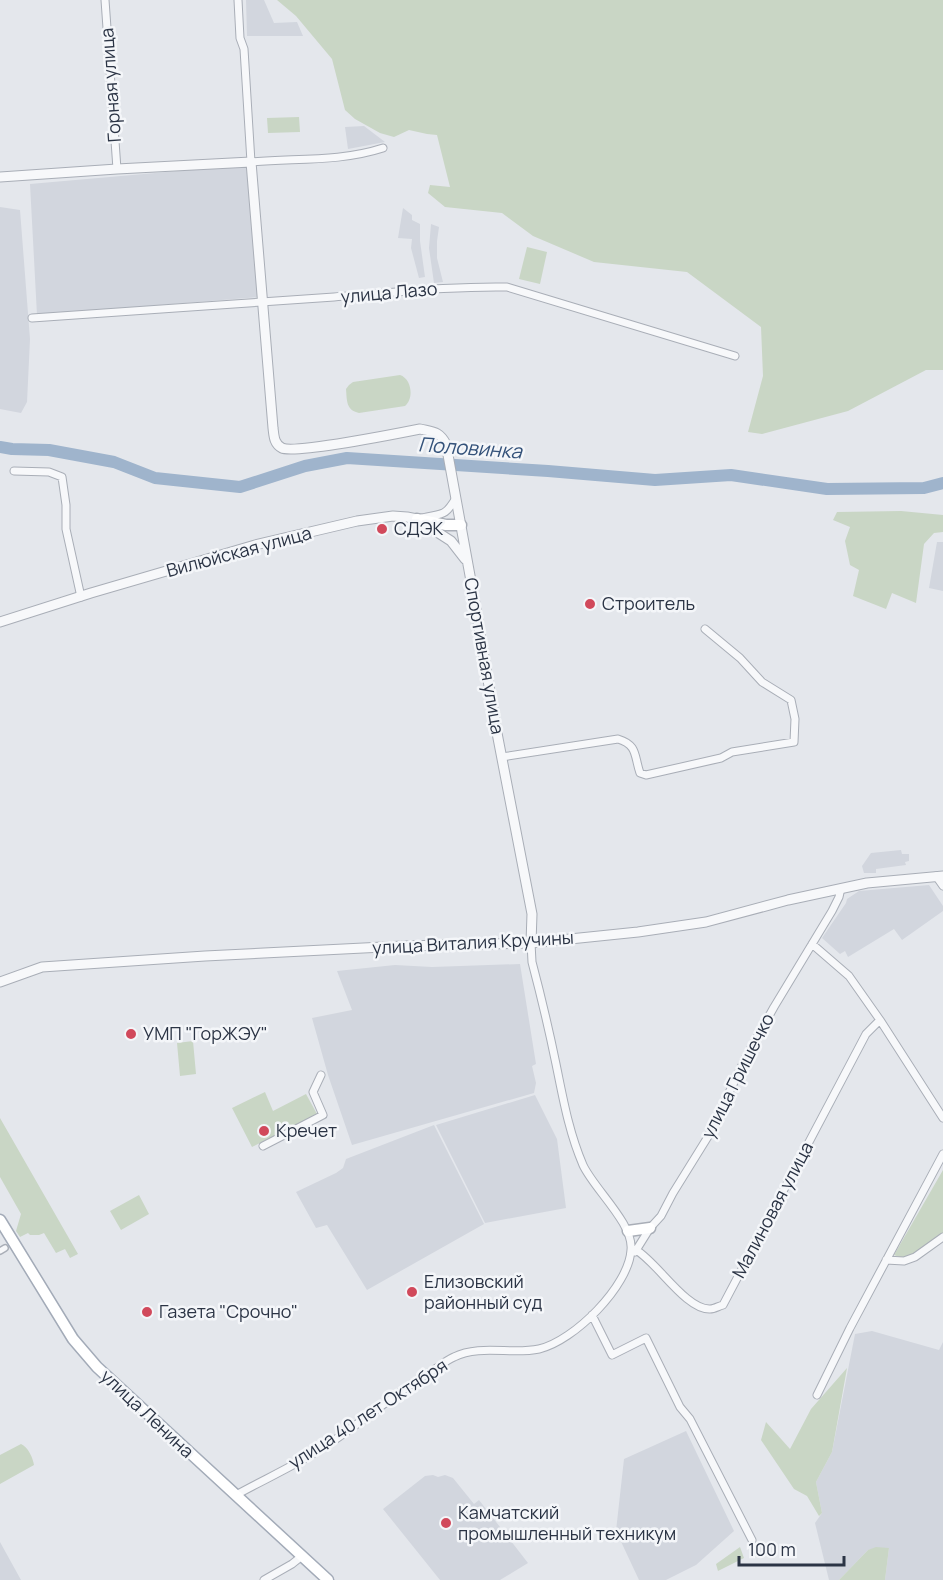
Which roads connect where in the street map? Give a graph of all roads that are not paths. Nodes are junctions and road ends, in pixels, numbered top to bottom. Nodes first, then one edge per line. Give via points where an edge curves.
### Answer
1 (105, 0) edge
2 (238, 0) edge
3 (383, 148) dead end
4 (251, 162) junction
5 (117, 169) junction
6 (0, 177) edge
7 (262, 303) junction
8 (32, 318) dead end
9 (735, 356) dead end
10 (14, 471) dead end
11 (455, 495) junction
12 (417, 519) junction
13 (461, 525) junction
14 (467, 560) junction
15 (81, 597) junction
16 (1, 618) edge
17 (705, 629) dead end
18 (502, 754) junction
19 (940, 876) edge
20 (943, 886) edge
21 (841, 888) junction
22 (531, 943) junction
23 (812, 944) junction
24 (0, 982) edge
25 (880, 1020) junction
26 (321, 1075) dead end
27 (943, 1118) edge
28 (263, 1146) dead end
29 (943, 1154) edge
30 (0, 1220) edge
31 (650, 1228) junction
32 (628, 1231) junction
33 (943, 1237) edge
34 (636, 1250) junction
35 (886, 1260) junction
36 (629, 1262) junction
37 (592, 1315) junction
38 (817, 1395) dead end
39 (236, 1495) junction
40 (752, 1540) dead end
41 (302, 1556) junction
42 (264, 1580) edge
43 (328, 1580) edge

1 - 5 street, Горная улица
2 - 4 street
3 - 4 street via 345,157
4 - 5 street
4 - 7 street
5 - 6 street
7 - 8 street, улица Лазо
7 - 9 street, улица Лазо via 507,287
7 - 11 street, Спортивная улица via 277,444 287,450 420,429 435,432 446,444
10 - 15 street via 49,472 62,477 66,529
11 - 12 street via 449,509 439,516
11 - 13 street, Спортивная улица
12 - 13 main road
12 - 14 street, Вилюйская улица via 424,528 451,541
12 - 15 street, Вилюйская улица via 393,516 357,521 255,545
13 - 14 street, Спортивная улица
14 - 18 street, Спортивная улица
15 - 16 street, Вилюйская улица
17 - 18 street via 762,682 791,700 794,742 732,752 646,775 640,773 632,745 618,738
18 - 22 street, Спортивная улица via 532,914
19 - 20 street
19 - 21 street, улица Виталия Кручины
21 - 22 street, улица Виталия Кручины via 706,922
21 - 23 street, улица Гришечко
22 - 24 street, улица Виталия Кручины via 42,967
22 - 32 street via 532,962 573,1139 584,1168
23 - 25 street via 849,976
23 - 31 street, улица Гришечко via 745,1059 709,1135
25 - 27 street
25 - 34 street, Малиновая улица via 866,1034 723,1305 710,1310 694,1306
26 - 28 street via 313,1092 323,1115
29 - 35 street
30 - 39 main road, улица Ленина via 59,1318 97,1367
31 - 32 main road
31 - 34 street, улица Гришечко
32 - 36 street, улица 40 лет Октября via 632,1248
33 - 35 street via 915,1257
34 - 36 street, улица Гришечко
35 - 38 street
36 - 37 street, улица 40 лет Октября via 621,1281
37 - 39 street, улица 40 лет Октября via 567,1336 541,1349 476,1351 456,1356 418,1378 323,1448
37 - 40 street via 612,1355 646,1338
39 - 41 main road, улица Ленина
41 - 42 street
41 - 43 main road, улица Ленина

